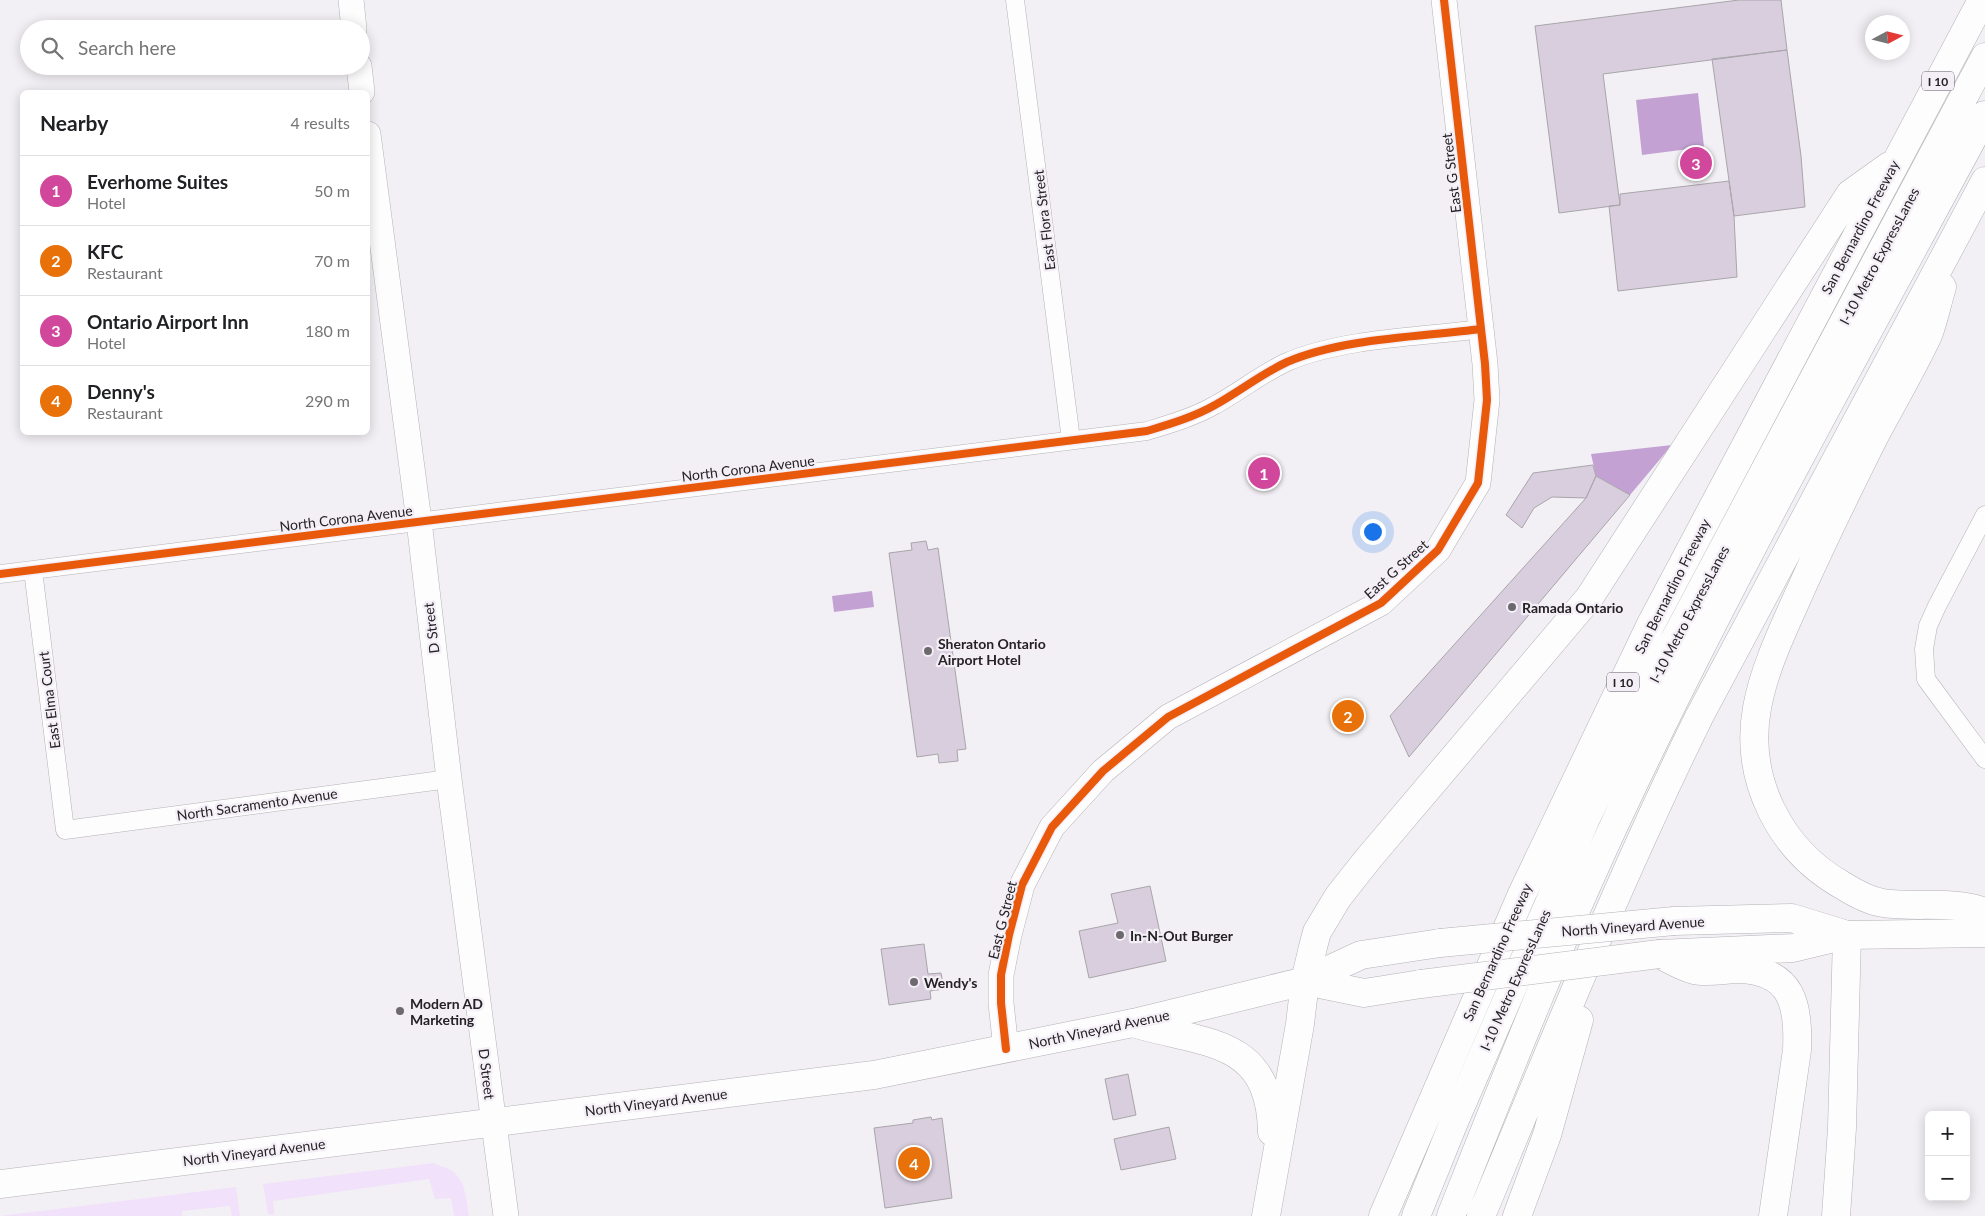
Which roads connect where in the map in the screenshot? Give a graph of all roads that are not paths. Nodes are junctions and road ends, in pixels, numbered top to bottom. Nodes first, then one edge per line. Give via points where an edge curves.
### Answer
1 (351, 0) edge
2 (1015, 0) edge
3 (1444, 0) edge
4 (1982, 0) edge
5 (353, 20) edge
6 (1985, 57) edge
7 (360, 75) edge
8 (362, 90) edge
9 (1985, 115) edge
10 (370, 149) edge
11 (1894, 162) junction
12 (1985, 181) edge
13 (1959, 231) junction
14 (1481, 329) junction
15 (1071, 440) junction
16 (1985, 515) edge
17 (419, 521) junction
18 (33, 570) junction
19 (0, 574) edge
20 (1985, 759) edge
21 (449, 779) junction
22 (65, 830) joint
23 (1613, 899) junction
24 (1985, 912) edge
25 (1985, 933) edge
26 (1847, 935) junction
27 (1658, 954) junction
28 (1305, 981) junction
29 (1133, 1023) junction
30 (1006, 1049) junction
31 (493, 1122) junction
32 (1273, 1178) junction
33 (0, 1184) edge
34 (506, 1216) edge
35 (1266, 1216) edge
36 (1383, 1216) edge
37 (1416, 1216) edge
38 (1450, 1216) edge
39 (1481, 1216) edge
40 (1518, 1216) edge
41 (1773, 1216) edge
42 (1836, 1216) edge

1 - 5 street
2 - 15 street, East Flora Street
3 - 14 street, East G Street
4 - 11 main road, San Bernardino Freeway / I 10
6 - 37 main road, I-10 Metro ExpressLanes via 1672,645 1587,816
7 - 8 street
9 - 38 main road, I-10 Metro ExpressLanes via 1662,725 1538,1000
10 - 17 street, D Street
11 - 28 main road via 1850,194 1589,598 1338,897 1318,932
11 - 36 main road, San Bernardino Freeway / I 10 via 1651,624 1522,894
12 - 13 main road
13 - 23 main road via 1698,717
13 - 24 main road via 1928,333 1833,521 1777,642 1762,686 1755,732 1756,756 1770,809 1789,841 1822,873 1852,891 1882,903 1971,907
14 - 15 street, North Corona Avenue via 1319,352 1286,363 1215,406 1182,420 1147,431
14 - 30 street, East G Street via 1487,400 1478,483 1438,550 1381,603 1168,717 1103,771 1052,827 1022,885 1008,935 1001,975
15 - 17 street, North Corona Avenue
16 - 20 street via 1937,606 1928,626 1924,648 1926,679
17 - 18 street, North Corona Avenue
17 - 21 street, D Street
18 - 19 street, North Corona Avenue
18 - 22 street, East Elma Court
21 - 22 street, North Sacramento Avenue
21 - 31 street, D Street
23 - 39 main road
23 - 40 main road via 1546,1134
25 - 26 main road, North Vineyard Avenue
26 - 27 main road, North Vineyard Avenue via 1793,948
26 - 28 main road, North Vineyard Avenue, bridge via 1792,918 1674,920 1440,943 1361,956
26 - 42 main road
27 - 28 main road, North Vineyard Avenue, bridge via 1364,992
27 - 41 main road via 1694,970 1742,970 1768,974 1785,986 1793,998 1798,1020 1797,1050
28 - 29 main road, North Vineyard Avenue
28 - 32 main road
29 - 30 main road, North Vineyard Avenue
29 - 32 main road via 1234,1052 1249,1063 1270,1100
30 - 31 main road, North Vineyard Avenue via 874,1075
31 - 33 main road, North Vineyard Avenue
31 - 34 street, D Street
32 - 35 main road

